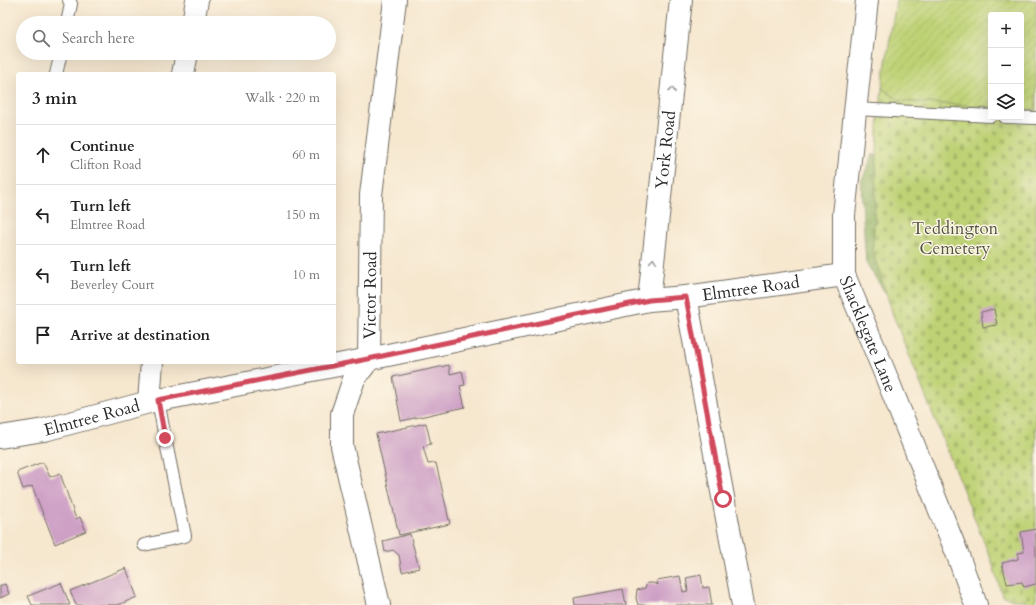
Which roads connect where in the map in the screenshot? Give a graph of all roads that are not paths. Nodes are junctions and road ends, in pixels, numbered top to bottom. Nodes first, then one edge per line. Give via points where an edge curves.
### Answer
1 (69, 0) edge
2 (197, 0) edge
3 (395, 0) edge
4 (682, 0) edge
5 (867, 0) edge
6 (68, 16) edge
7 (194, 16) edge
8 (59, 60) edge
9 (186, 60) edge
10 (56, 72) edge
11 (183, 72) edge
12 (855, 109) junction
13 (988, 116) edge
14 (1024, 118) edge
15 (1036, 118) edge
16 (844, 275) junction
17 (686, 297) junction
18 (649, 300) junction
19 (368, 359) junction
20 (152, 364) edge
21 (153, 401) junction
22 (0, 437) edge
23 (144, 545) dead end
24 (378, 605) edge
25 (743, 605) edge
26 (976, 605) edge

1 - 6 lane
2 - 7 street
3 - 19 street, Victor Road via 371,195
18 -> 4 street, York Road
5 - 12 street, Shacklegate Lane
8 - 10 lane
9 - 11 street
12 - 13 lane
12 - 16 street, Shacklegate Lane via 844,215
14 - 15 lane
16 - 17 street, Elmtree Road
16 - 26 street, Shacklegate Lane
17 - 18 street, Elmtree Road
17 - 25 street
18 - 19 street, Elmtree Road
19 - 21 street, Elmtree Road
19 - 24 street, Victor Road via 354,379 342,414 342,446
20 - 21 street
21 - 22 street, Elmtree Road via 44,430
21 - 23 lane via 165,438 185,536

